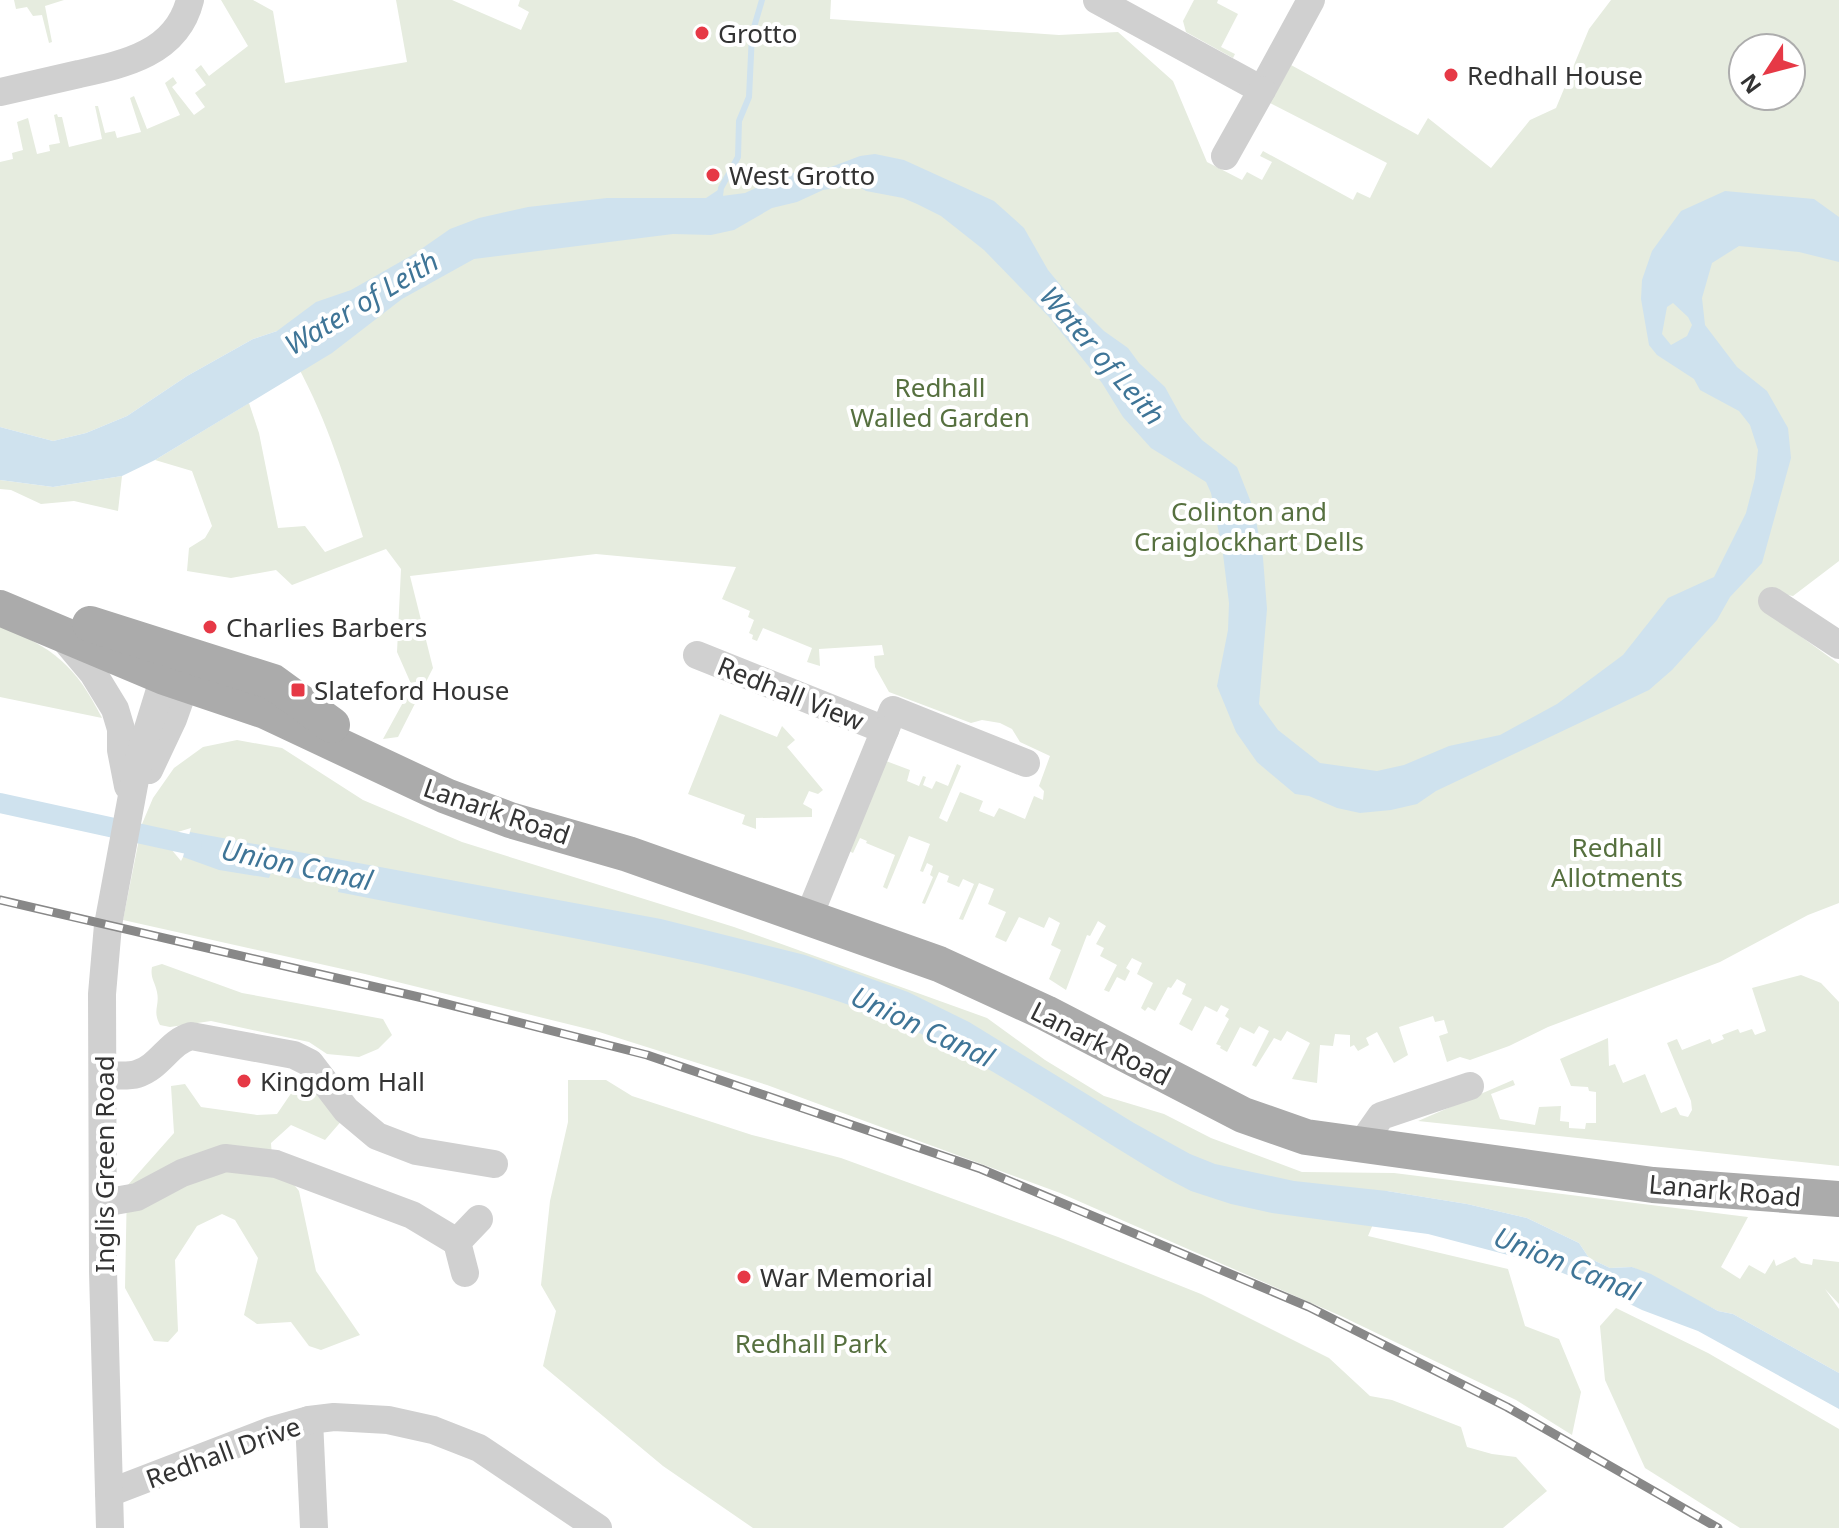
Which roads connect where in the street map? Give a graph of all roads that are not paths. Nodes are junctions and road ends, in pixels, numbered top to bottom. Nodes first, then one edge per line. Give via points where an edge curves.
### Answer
1 (190, 0) edge
2 (1097, 0) edge
3 (1311, 0) edge
4 (1262, 90) junction
5 (0, 92) edge
6 (1225, 156) dead end
7 (0, 588) edge
8 (1772, 601) dead end
9 (0, 608) edge
10 (60, 633) junction
11 (1839, 645) edge
12 (697, 655) dead end
13 (179, 667) junction
14 (885, 730) junction
15 (1026, 763) dead end
16 (131, 803) junction
17 (809, 916) junction
18 (103, 1075) junction
19 (1470, 1086) dead end
20 (1360, 1146) junction
21 (494, 1164) dead end
22 (1839, 1199) edge
23 (103, 1203) junction
24 (479, 1219) dead end
25 (457, 1242) junction
26 (465, 1273) dead end
27 (309, 1420) junction
28 (109, 1493) junction
29 (110, 1528) edge
30 (314, 1528) edge
31 (598, 1528) edge

1 - 5 street via 172,34 140,58
2 - 4 street
3 - 4 street
4 - 6 street
7 - 13 main road, Lanark Road
8 - 11 street
9 - 10 main road, Lanark Road
10 - 13 main road, Lanark Road
10 - 16 street, Inglis Green Road via 115,709
12 - 14 street, Redhall View
13 - 16 street, Inglis Green Road via 159,752
13 - 17 main road, Lanark Road via 446,796
14 - 15 street, Redhall View via 893,710 1000,744
14 - 17 street, Redhall View
16 - 18 street, Inglis Green Road via 108,925
17 - 20 main road, Lanark Road via 953,970 1243,1115 1306,1137
18 - 21 street via 135,1075 191,1036 294,1055 310,1063 346,1110 377,1136 416,1151
18 - 23 street, Inglis Green Road
19 - 20 street via 1381,1116
20 - 22 main road, Lanark Road via 1653,1185
23 - 25 street via 137,1197 225,1158 276,1164 412,1215
23 - 28 street, Inglis Green Road
24 - 25 street
25 - 26 street
27 - 28 street, Redhall Drive
27 - 30 street
27 - 31 street, Redhall Drive via 388,1420 433,1430 479,1448
28 - 29 street, Inglis Green Road

